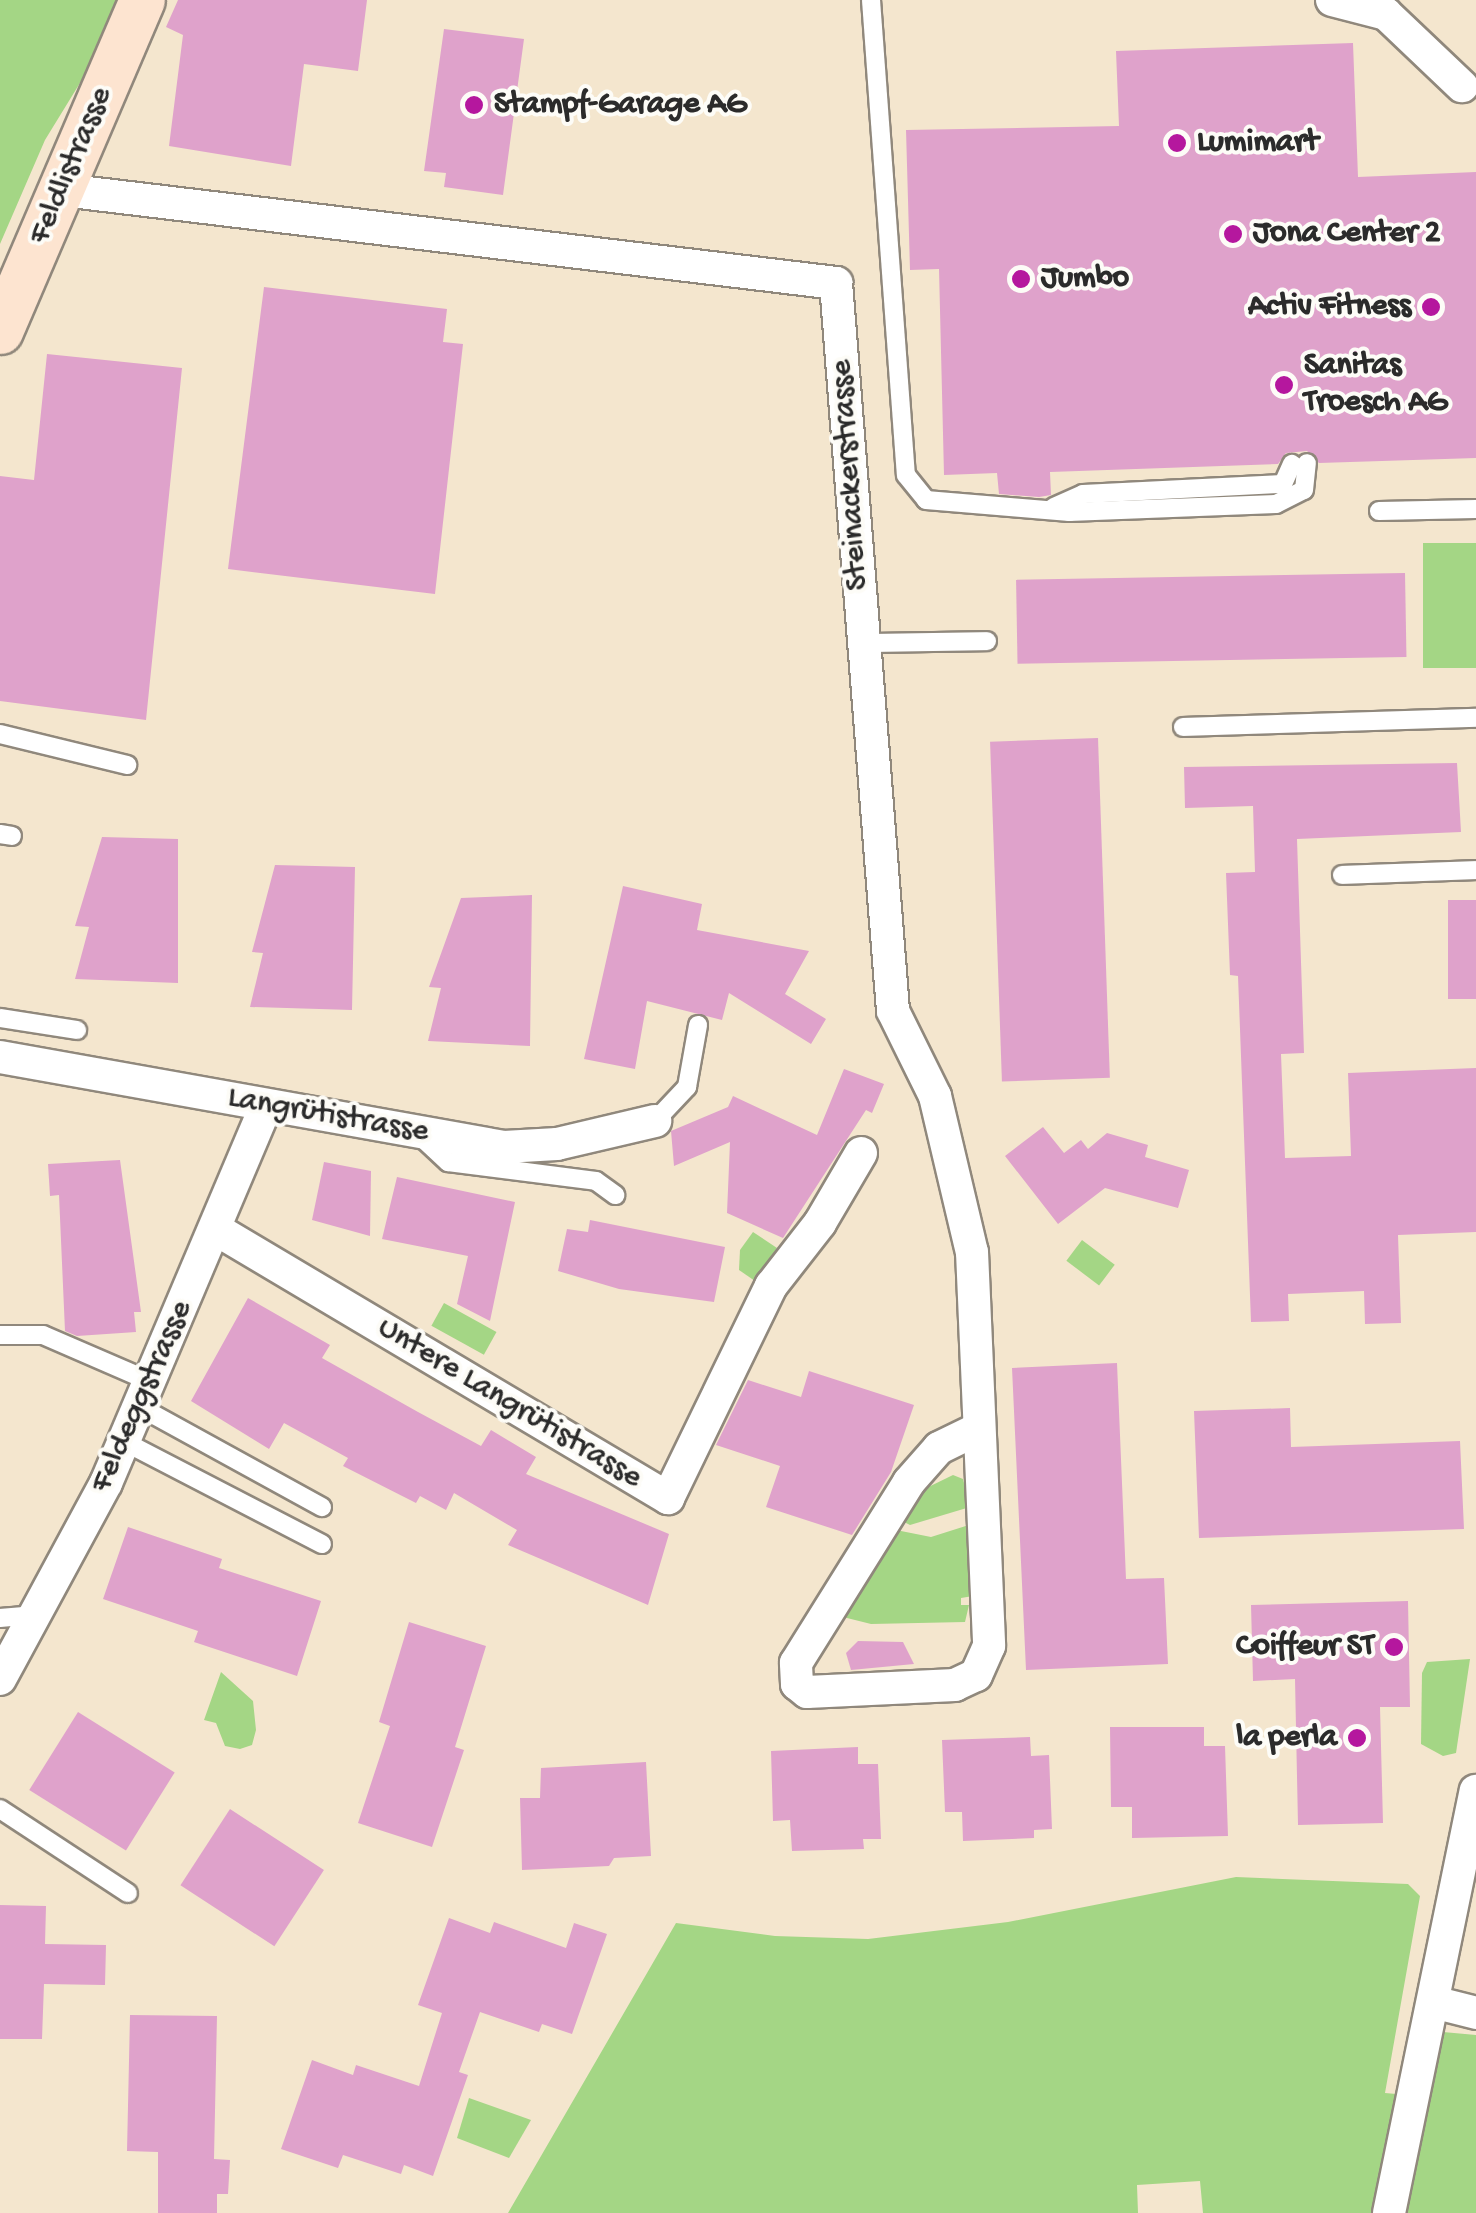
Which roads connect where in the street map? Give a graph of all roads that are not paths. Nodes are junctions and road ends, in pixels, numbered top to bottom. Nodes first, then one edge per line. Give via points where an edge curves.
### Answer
1 (142, 0) edge
2 (871, 0) edge
3 (1332, 0) edge
4 (1469, 92) edge
5 (64, 190) junction
6 (0, 330) edge
7 (1299, 464) dead end
8 (1476, 509) edge
9 (1378, 511) dead end
10 (987, 641) dead end
11 (864, 642) junction
12 (1476, 718) edge
13 (1183, 728) dead end
14 (0, 734) edge
15 (127, 765) dead end
16 (1476, 870) edge
17 (1342, 875) dead end
18 (0, 1018) edge
19 (698, 1025) dead end
20 (78, 1030) dead end
21 (0, 1057) edge
22 (266, 1106) junction
23 (655, 1121) joint
24 (416, 1132) junction
25 (861, 1154) dead end
26 (614, 1195) dead end
27 (217, 1230) junction
28 (0, 1335) edge
29 (142, 1393) junction
30 (978, 1429) junction
31 (123, 1441) junction
32 (322, 1507) dead end
33 (322, 1544) dead end
34 (16, 1616) edge
35 (0, 1679) edge
36 (1476, 1792) edge
37 (0, 1809) edge
38 (128, 1893) dead end
39 (1433, 2002) junction
40 (1476, 2012) edge
41 (1389, 2213) edge

1 - 5 street, Feldlistrasse
2 - 7 lane via 906,475 926,500 1068,512 1276,504 1304,490
3 - 4 street via 1386,14
5 - 6 street, Feldlistrasse
5 - 11 street, Steinackerstrasse via 836,283
8 - 9 lane
10 - 11 lane
11 - 30 street, Steinackerstrasse via 893,1011 935,1096 972,1252
12 - 13 lane
14 - 15 lane
16 - 17 lane
18 - 20 lane
19 - 23 lane via 687,1088
21 - 22 street, Langrütistrasse
22 - 24 street, Langrütistrasse
22 - 27 street, Feldeggstrasse
23 - 24 street, Langrütistrasse via 557,1144 504,1148
24 - 26 lane via 448,1162 596,1181
25 - 27 street, Untere Langrütistrasse via 820,1223 770,1286 668,1498
27 - 29 street, Feldeggstrasse
28 - 29 lane via 43,1335
29 - 31 street, Feldeggstrasse
29 - 32 lane
30 - 30 street, Steinackerstrasse via 987,1533 986,1663 956,1685 807,1692 798,1684 796,1663 909,1482 938,1448
31 - 33 lane
31 - 34 street, Feldeggstrasse
34 - 35 street, Feldeggstrasse
36 - 39 street
37 - 38 lane
39 - 40 street
39 - 41 street

